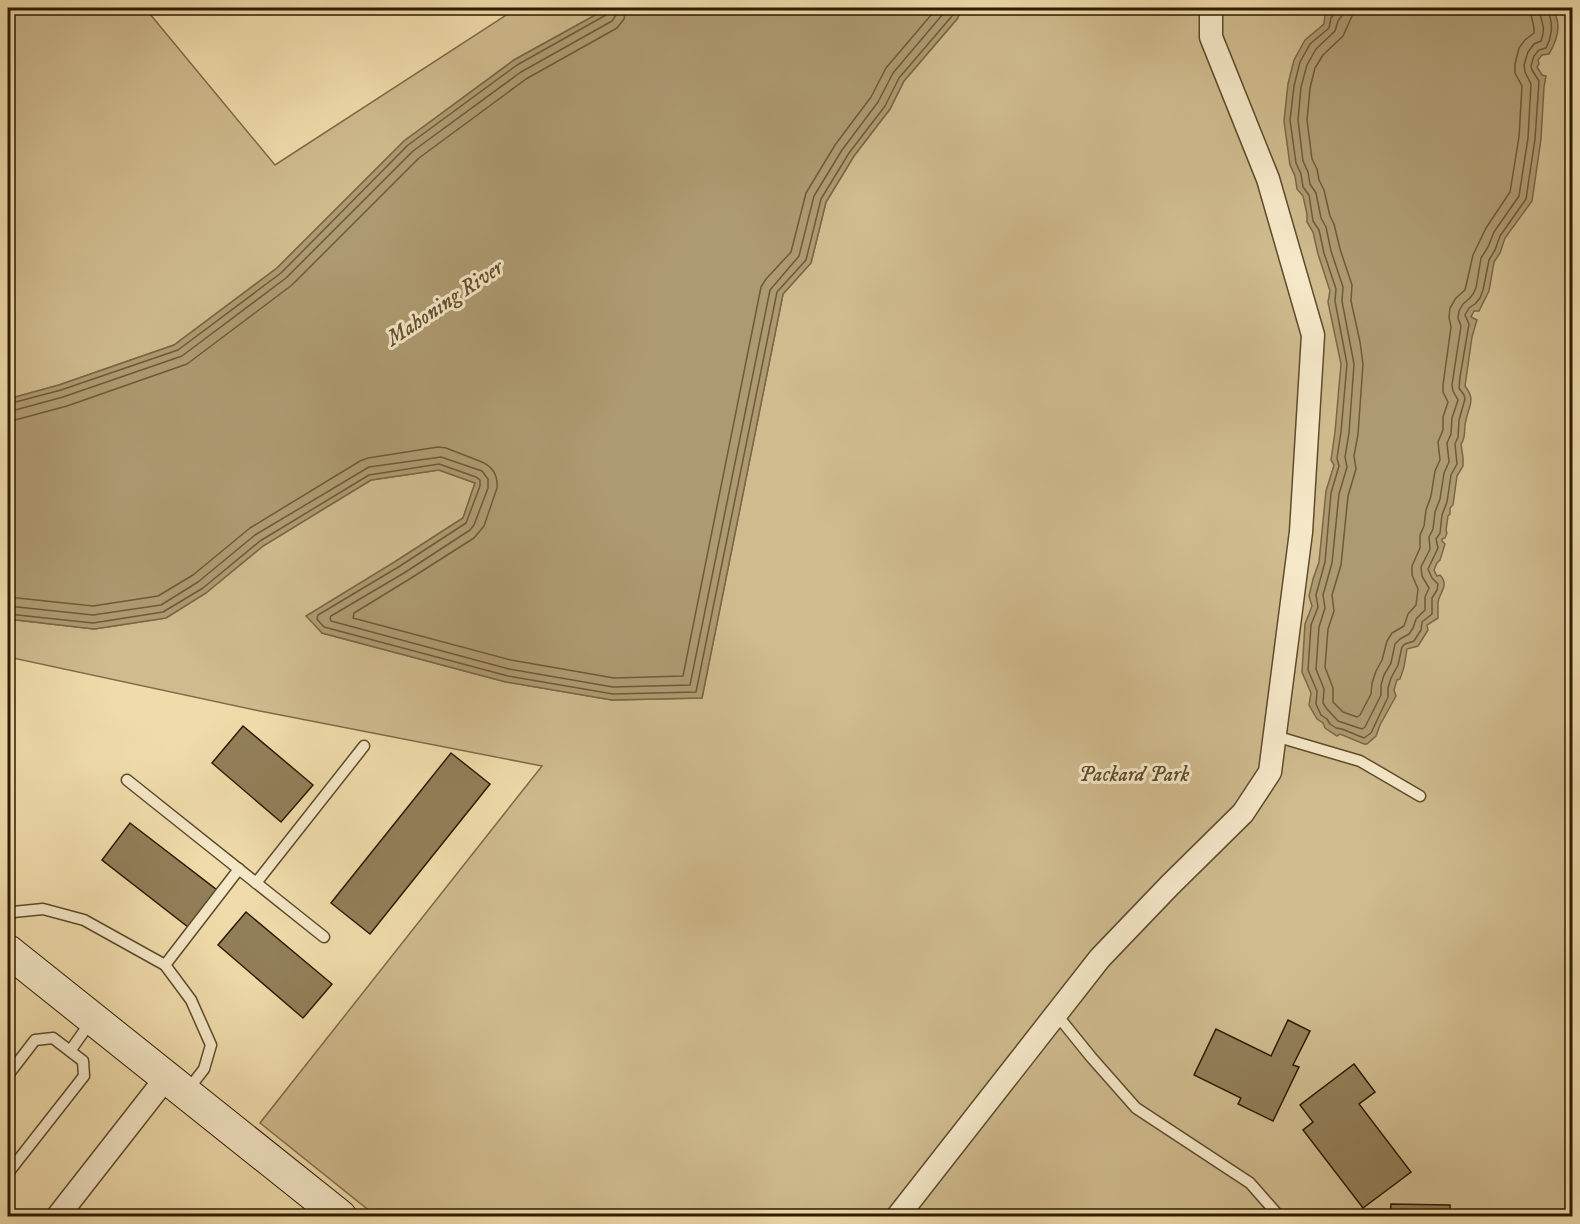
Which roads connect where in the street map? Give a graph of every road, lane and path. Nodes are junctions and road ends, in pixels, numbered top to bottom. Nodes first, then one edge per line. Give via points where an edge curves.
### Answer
1 (1211, 8) edge
2 (1275, 736) junction
3 (364, 746) dead end
4 (127, 780) dead end
5 (1420, 796) dead end
6 (239, 869) junction
7 (256, 883) junction
8 (8, 918) edge
9 (324, 937) dead end
10 (8, 951) edge
11 (165, 965) junction
12 (1057, 1015) junction
13 (93, 1019) junction
14 (70, 1051) junction
15 (8, 1076) edge
16 (175, 1085) junction
17 (8, 1173) edge
18 (58, 1216) edge
19 (340, 1216) edge
20 (898, 1216) edge
21 (1279, 1216) edge

1 - 2 street via 1211,38 1268,179 1313,335 1301,532
2 - 5 lane via 1360,761
2 - 12 street via 1270,772 1243,813 1100,958
3 - 7 lane
4 - 6 lane
6 - 7 lane
6 - 11 lane
7 - 9 lane
8 - 11 lane via 13,912 43,909 84,920
10 - 13 main road
11 - 16 lane via 190,1000 211,1045 204,1069
12 - 20 street
12 - 21 lane via 1136,1108 1250,1183
13 - 14 lane
13 - 16 main road
14 - 15 lane via 53,1038 35,1040
14 - 17 lane via 83,1061 84,1076
16 - 18 street
16 - 19 main road

